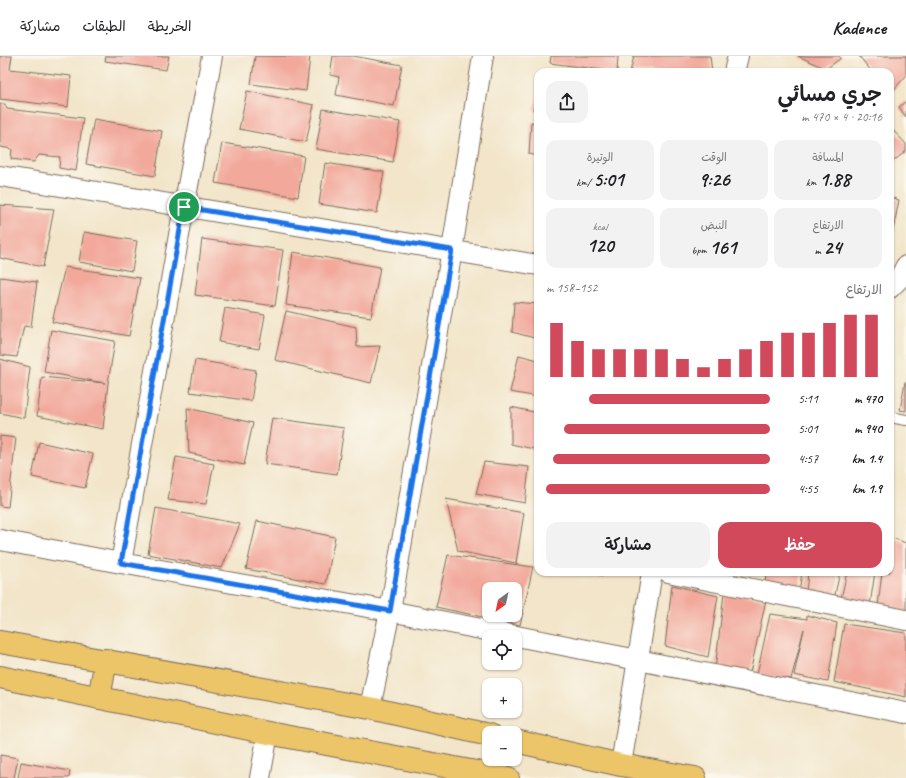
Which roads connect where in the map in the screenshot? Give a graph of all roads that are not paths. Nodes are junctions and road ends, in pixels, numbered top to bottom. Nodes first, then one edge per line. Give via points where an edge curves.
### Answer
1 (212, 56) edge
2 (483, 56) edge
3 (738, 56) edge
4 (735, 68) edge
5 (0, 176) edge
6 (184, 207) junction
7 (452, 250) junction
8 (534, 264) edge
9 (906, 266) edge
10 (894, 284) edge
11 (894, 417) edge
12 (906, 420) edge
13 (0, 540) edge
14 (121, 563) junction
15 (651, 576) edge
16 (688, 576) edge
17 (390, 611) junction
18 (906, 620) edge
19 (0, 642) edge
20 (106, 660) junction
21 (638, 661) junction
22 (0, 677) edge
23 (99, 698) junction
24 (370, 708) junction
25 (906, 713) edge
26 (268, 733) junction
27 (482, 733) edge
28 (522, 743) edge
29 (621, 765) junction
30 (260, 778) edge
31 (508, 778) edge
32 (695, 778) edge

1 - 6 street
2 - 7 street
3 - 4 street
5 - 6 street
6 - 7 street
6 - 14 street
7 - 8 street
7 - 17 street
9 - 10 street
11 - 12 lane
13 - 14 street
14 - 17 street
15 - 21 street
16 - 18 street
17 - 21 street
17 - 24 street
19 - 20 main road
20 - 23 main road
20 - 24 main road
21 - 25 street
21 - 29 street
22 - 23 main road
23 - 26 main road
24 - 27 main road
26 - 30 street
26 - 31 main road
28 - 29 main road
29 - 32 main road

